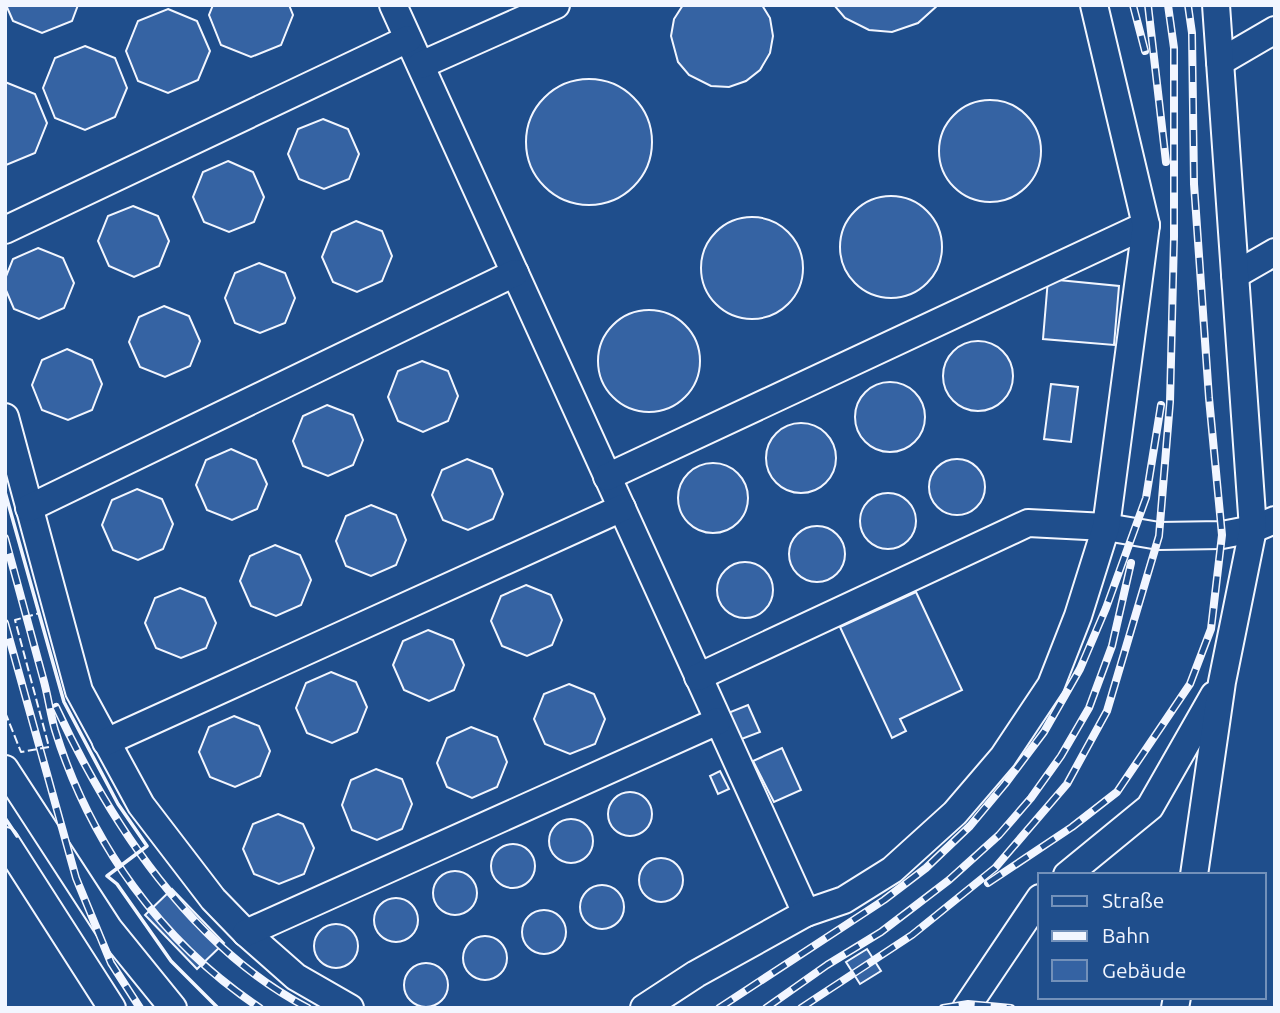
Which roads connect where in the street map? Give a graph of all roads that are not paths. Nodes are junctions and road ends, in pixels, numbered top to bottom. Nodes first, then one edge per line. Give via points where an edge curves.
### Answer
1 (393, 5) edge
2 (556, 5) edge
3 (1094, 5) edge
4 (1216, 5) edge
5 (1275, 30) edge
6 (408, 39) junction
7 (1220, 62) junction
8 (421, 65) junction
9 (1146, 225) junction
10 (5, 230) edge
11 (1275, 252) edge
12 (515, 273) junction
13 (1235, 275) junction
14 (5, 416) edge
15 (607, 477) junction
16 (29, 508) junction
17 (622, 508) junction
18 (1264, 524) edge
19 (1105, 527) junction
20 (698, 677) junction
21 (1222, 681) junction
22 (718, 721) junction
23 (106, 742) junction
24 (5, 769) edge
25 (5, 841) edge
26 (1069, 873) edge
27 (1194, 873) edge
28 (1038, 901) edge
29 (806, 913) junction
30 (246, 933) junction
31 (112, 1008) edge
32 (173, 1008) edge
33 (350, 1008) edge
34 (644, 1008) edge
35 (966, 1008) edge

1 - 6 lane
2 - 8 lane
3 - 9 lane
4 - 7 lane
5 - 7 lane
6 - 8 lane
6 - 10 lane
7 - 13 lane
8 - 12 lane
9 - 15 lane
9 - 19 lane
11 - 13 lane
12 - 15 lane
12 - 16 lane
13 - 18 lane
14 - 16 lane
15 - 17 lane
16 - 23 lane via 79,691
17 - 20 lane
17 - 23 lane
18 - 19 lane via 1223,535 1159,536
18 - 21 lane
19 - 20 lane via 1028,523
19 - 29 lane via 1051,685 1003,757 956,813 892,870 844,900
20 - 22 lane
21 - 26 lane via 1150,807
21 - 27 lane
22 - 29 lane
22 - 30 lane
23 - 30 lane via 141,805 213,899
24 - 32 lane via 109,929
25 - 31 lane
28 - 35 lane
29 - 34 lane
30 - 33 lane via 296,978

